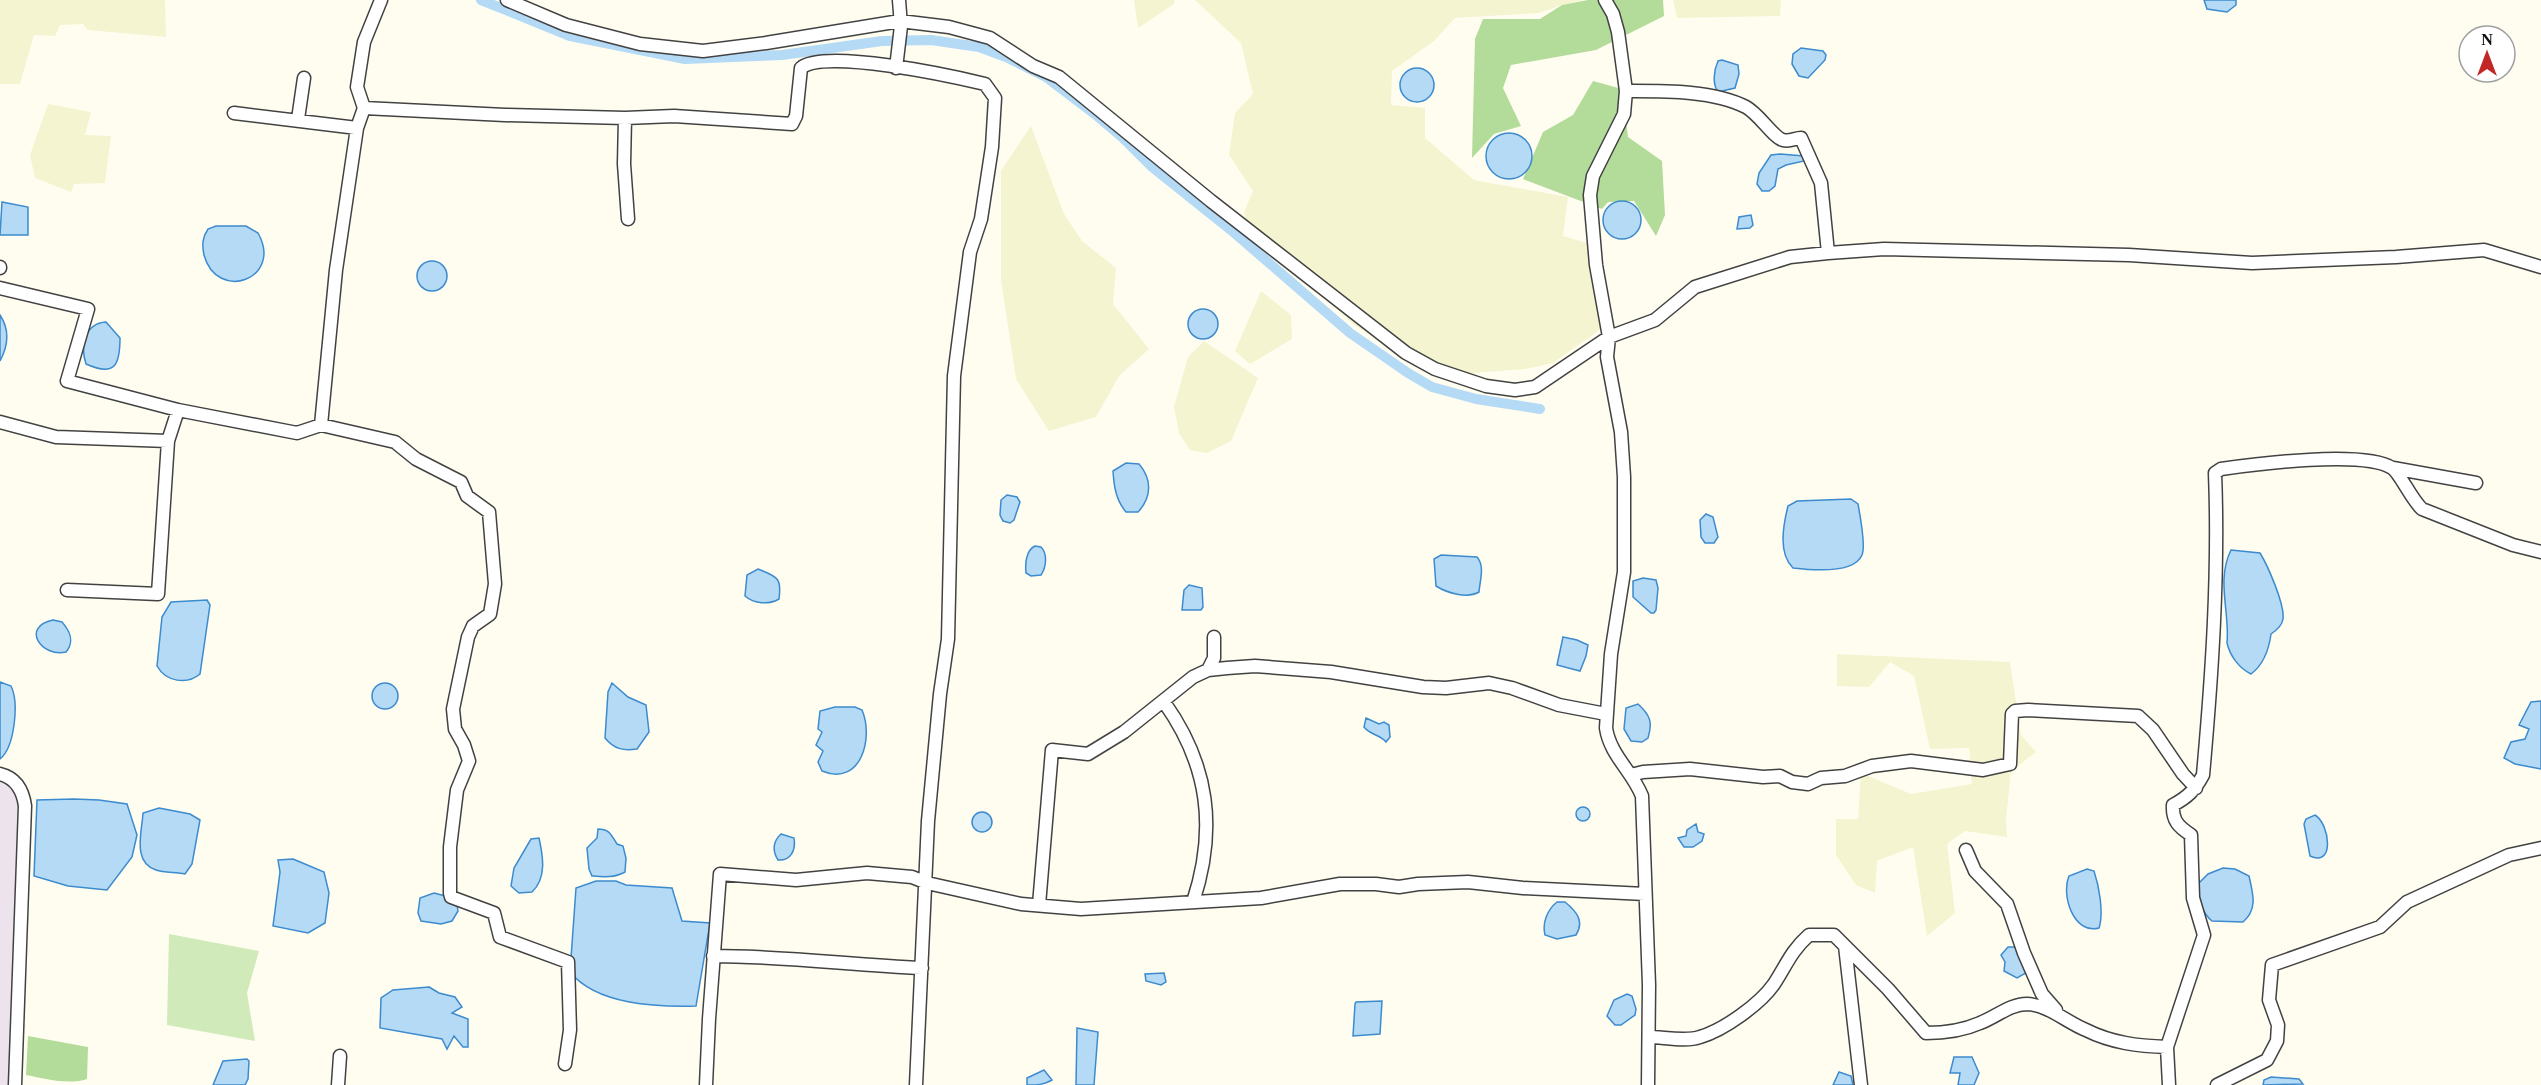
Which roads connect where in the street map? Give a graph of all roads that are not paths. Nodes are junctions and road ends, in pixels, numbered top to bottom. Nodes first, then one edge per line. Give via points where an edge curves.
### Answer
1 (381, 0) edge
2 (507, 0) edge
3 (899, 0) edge
4 (1605, 0) edge
5 (901, 24) junction
6 (896, 68) junction
7 (304, 78) dead end
8 (1626, 91) junction
9 (364, 108) junction
10 (234, 113) dead end
11 (625, 118) junction
12 (298, 119) junction
13 (357, 128) junction
14 (628, 219) dead end
15 (1828, 254) junction
16 (2541, 267) edge
17 (0, 288) edge
18 (1609, 338) junction
19 (178, 410) junction
20 (0, 422) edge
21 (321, 425) junction
22 (168, 441) junction
23 (2393, 468) junction
24 (2476, 483) dead end
25 (2541, 552) edge
26 (67, 590) dead end
27 (1215, 637) dead end
28 (1208, 670) junction
29 (1164, 702) junction
30 (1606, 714) junction
31 (0, 774) edge
32 (1631, 775) junction
33 (2196, 788) junction
34 (2541, 848) edge
35 (1966, 850) dead end
36 (927, 883) junction
37 (1645, 894) junction
38 (1193, 902) junction
39 (1040, 905) junction
40 (1845, 946) junction
41 (713, 956) junction
42 (922, 968) junction
43 (2065, 1020) junction
44 (1649, 1037) junction
45 (2167, 1047) junction
46 (340, 1056) dead end
47 (565, 1064) dead end
48 (15, 1085) edge
49 (338, 1085) edge
50 (706, 1085) edge
51 (916, 1085) edge
52 (1648, 1085) edge
53 (1861, 1085) edge
54 (2169, 1085) edge
55 (2217, 1085) edge

1 - 9 street via 362,53 357,87
2 - 5 street via 566,25 640,44 703,51
3 - 5 street
4 - 8 street via 1618,32
5 - 6 street
5 - 18 street via 949,27 990,38 1059,77 1406,353 1435,369 1486,386 1515,390 1535,387
6 - 11 street via 848,60 806,63 801,68 792,124 695,117
6 - 36 street via 985,84 995,98 992,147 981,219 970,252 954,376 948,639 928,821
7 - 12 street
8 - 15 street via 1664,91 1728,100 1748,107 1780,139 1801,138 1821,183
8 - 18 street via 1624,114 1593,176 1590,195 1596,265
9 - 11 street
9 - 13 street
10 - 12 street
11 - 14 street
12 - 13 street
13 - 21 street via 336,270
15 - 16 street via 1884,249 2129,255 2252,263 2484,250
15 - 18 street via 1790,257 1695,287 1655,320
17 - 19 street via 88,309 67,381
18 - 30 street via 1607,357 1621,432 1624,572
19 - 21 street via 297,433
19 - 22 street
20 - 22 street via 56,437
21 - 47 street via 395,442 416,459 461,482 467,496 489,512 495,584 490,614 473,626 468,637 453,709 455,729 468,761 457,790 450,847 450,893 461,902 494,912 500,937 568,962 570,1030
22 - 26 street via 158,594
23 - 24 street
23 - 25 street via 2422,509
23 - 33 street via 2357,459 2314,459 2221,469 2215,473 2211,684 2203,775
27 - 28 street via 1214,657
28 - 29 street via 1193,677
28 - 30 street via 1284,668 1446,688 1489,683 1512,687 1559,705
29 - 38 street via 1196,759 1207,808 1206,844
29 - 39 street via 1088,754 1052,750
30 - 32 street via 1608,740
31 - 48 street via 12,779 23,793 25,806
32 - 33 street via 1690,769 1780,776 1808,784 1872,766 1911,761 1983,770 2010,764 2012,714 2028,710 2138,716
32 - 37 street via 1642,796
33 - 45 street via 2173,805 2172,814 2178,826 2192,835 2193,898 2204,935
34 - 55 street via 2509,855 2407,902 2380,927 2272,965 2269,1000 2278,1025 2277,1041 2267,1060
35 - 43 street via 1975,871 2007,904 2042,994
36 - 39 street
36 - 41 street via 912,877 867,873 796,880 720,874
36 - 42 street
37 - 38 street via 1468,882 1399,887 1340,885
37 - 44 street
38 - 39 street via 1081,909
40 - 43 street via 1926,1033 1950,1033 2025,1004 2044,1007
40 - 44 street via 1834,935 1809,935 1795,947 1774,985 1756,1005 1698,1038
40 - 53 street
41 - 42 street
41 - 50 street
42 - 51 street
43 - 45 street via 2121,1042
44 - 52 street
45 - 54 street
46 - 49 street

